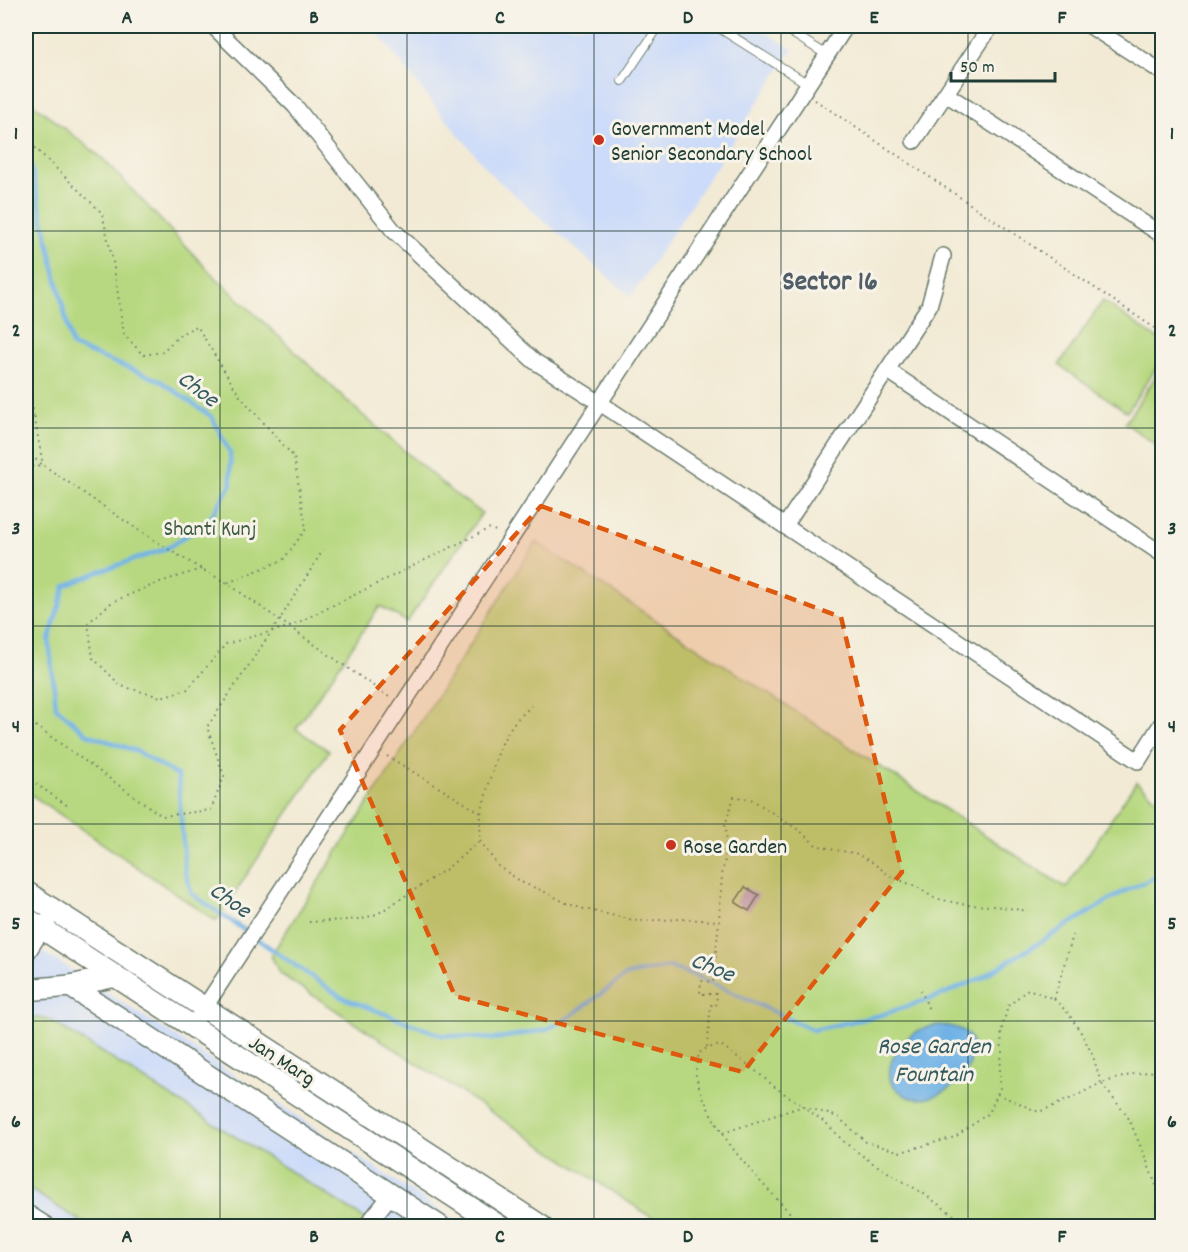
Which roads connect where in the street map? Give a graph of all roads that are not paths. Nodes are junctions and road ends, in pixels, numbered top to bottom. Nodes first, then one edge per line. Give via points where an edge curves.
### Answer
1 (213, 26) edge
2 (659, 26) edge
3 (716, 26) edge
4 (781, 26) edge
5 (846, 26) edge
6 (991, 26) edge
7 (1090, 26) edge
8 (827, 55) junction
9 (1162, 72) edge
10 (622, 81) dead end
11 (805, 88) junction
12 (946, 94) junction
13 (914, 141) dead end
14 (1162, 235) edge
15 (944, 256) dead end
16 (887, 370) junction
17 (600, 403) junction
18 (785, 526) junction
19 (1162, 554) edge
20 (1162, 723) edge
21 (39, 901) edge
22 (30, 921) edge
23 (26, 955) edge
24 (116, 976) junction
25 (70, 986) junction
26 (26, 990) edge
27 (204, 1008) junction
28 (193, 1026) junction
29 (260, 1070) junction
30 (280, 1123) junction
31 (391, 1195) junction
32 (26, 1212) edge
33 (48, 1227) edge
34 (366, 1227) edge
35 (439, 1227) edge
36 (499, 1227) edge
37 (541, 1227) edge

1 - 17 street via 295,106 393,230 534,361
2 - 10 lane
3 - 11 lane
4 - 8 lane
5 - 8 street
6 - 12 street
7 - 9 street
8 - 11 street
11 - 17 street
12 - 13 street
12 - 14 street
15 - 16 street via 929,306
16 - 18 street
16 - 19 street
17 - 18 street
17 - 27 street
18 - 20 street via 1138,761
21 - 22 street
21 - 27 main road, Jan Marg
22 - 23 street
22 - 24 main road, Jan Marg
24 - 25 main road
24 - 28 main road, Jan Marg
25 - 26 main road
25 - 30 main road
27 - 28 street
27 - 37 main road, Jan Marg
28 - 29 main road, Jan Marg
29 - 30 main road
29 - 36 main road, Jan Marg
30 - 31 main road
31 - 34 street
31 - 35 main road
32 - 33 street

